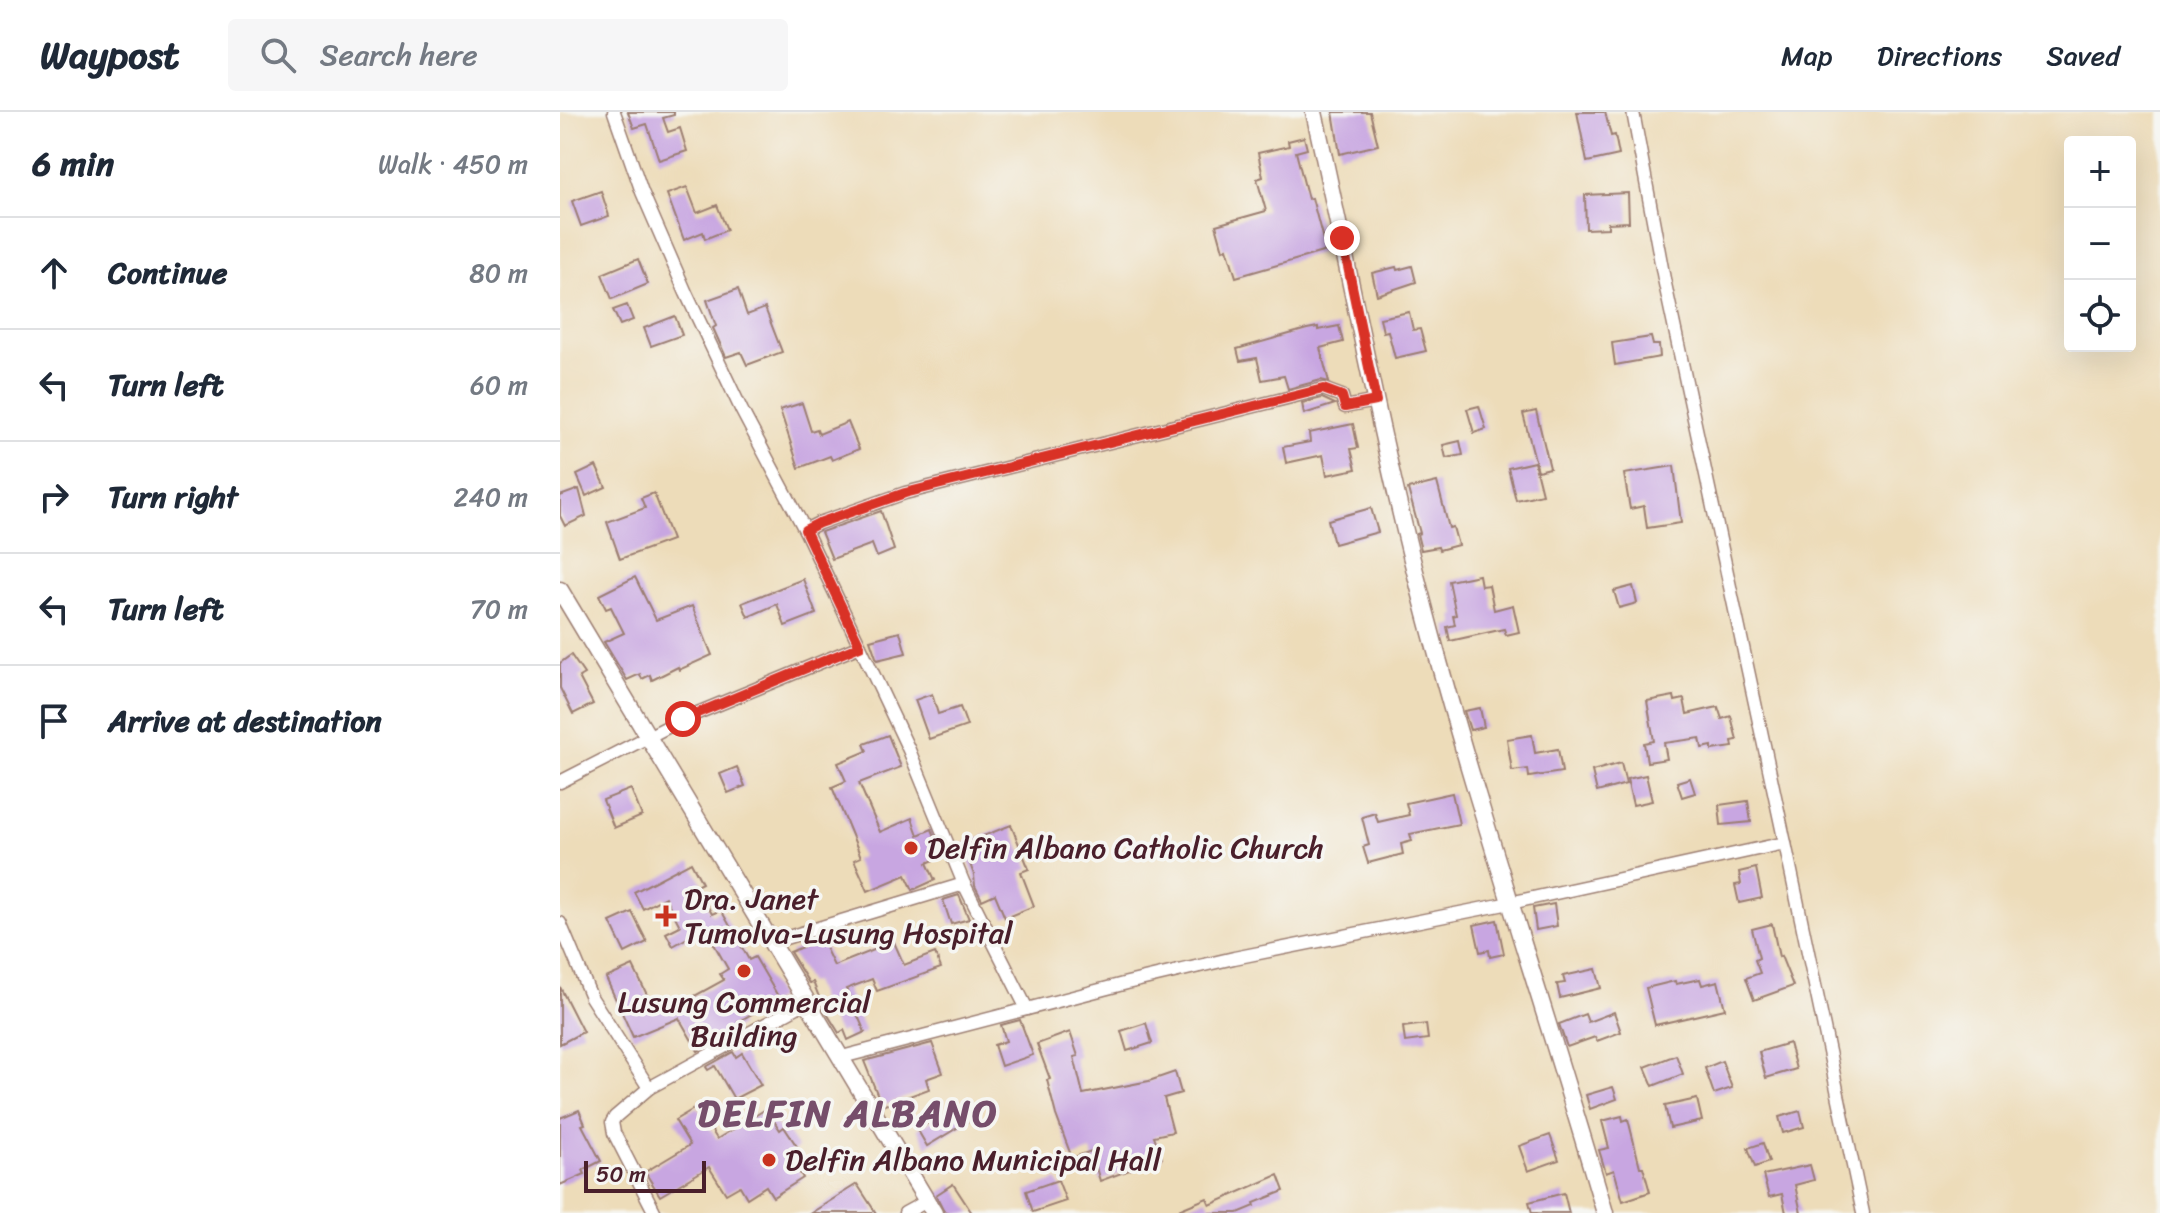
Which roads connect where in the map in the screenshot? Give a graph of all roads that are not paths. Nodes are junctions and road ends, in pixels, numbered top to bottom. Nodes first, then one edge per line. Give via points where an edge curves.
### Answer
1 (614, 112) edge
2 (1314, 112) edge
3 (1633, 112) edge
4 (1376, 401) junction
5 (805, 530) junction
6 (560, 590) edge
7 (860, 646) junction
8 (648, 737) junction
9 (560, 782) edge
10 (1785, 843) junction
11 (964, 884) junction
12 (1510, 903) junction
13 (560, 923) edge
14 (772, 942) junction
15 (808, 1001) junction
16 (1027, 1009) junction
17 (842, 1057) junction
18 (649, 1088) junction
19 (930, 1207) edge
20 (655, 1213) edge
21 (905, 1213) edge
22 (1605, 1213) edge
23 (1863, 1213) edge

1 - 5 street via 669,255
2 - 4 street
3 - 10 street
4 - 5 street via 1345,407 1342,396 1323,389 905,493
4 - 12 street via 1420,593
5 - 7 street
6 - 8 street
7 - 8 street
7 - 11 street
8 - 9 street
8 - 14 street
10 - 12 street
10 - 23 street
11 - 14 street
11 - 16 street
12 - 16 street via 1234,958
12 - 22 street
13 - 18 street via 591,997
14 - 15 street
15 - 17 street
15 - 18 street
16 - 17 street
17 - 19 street
18 - 20 street via 615,1117 612,1127
19 - 21 street

